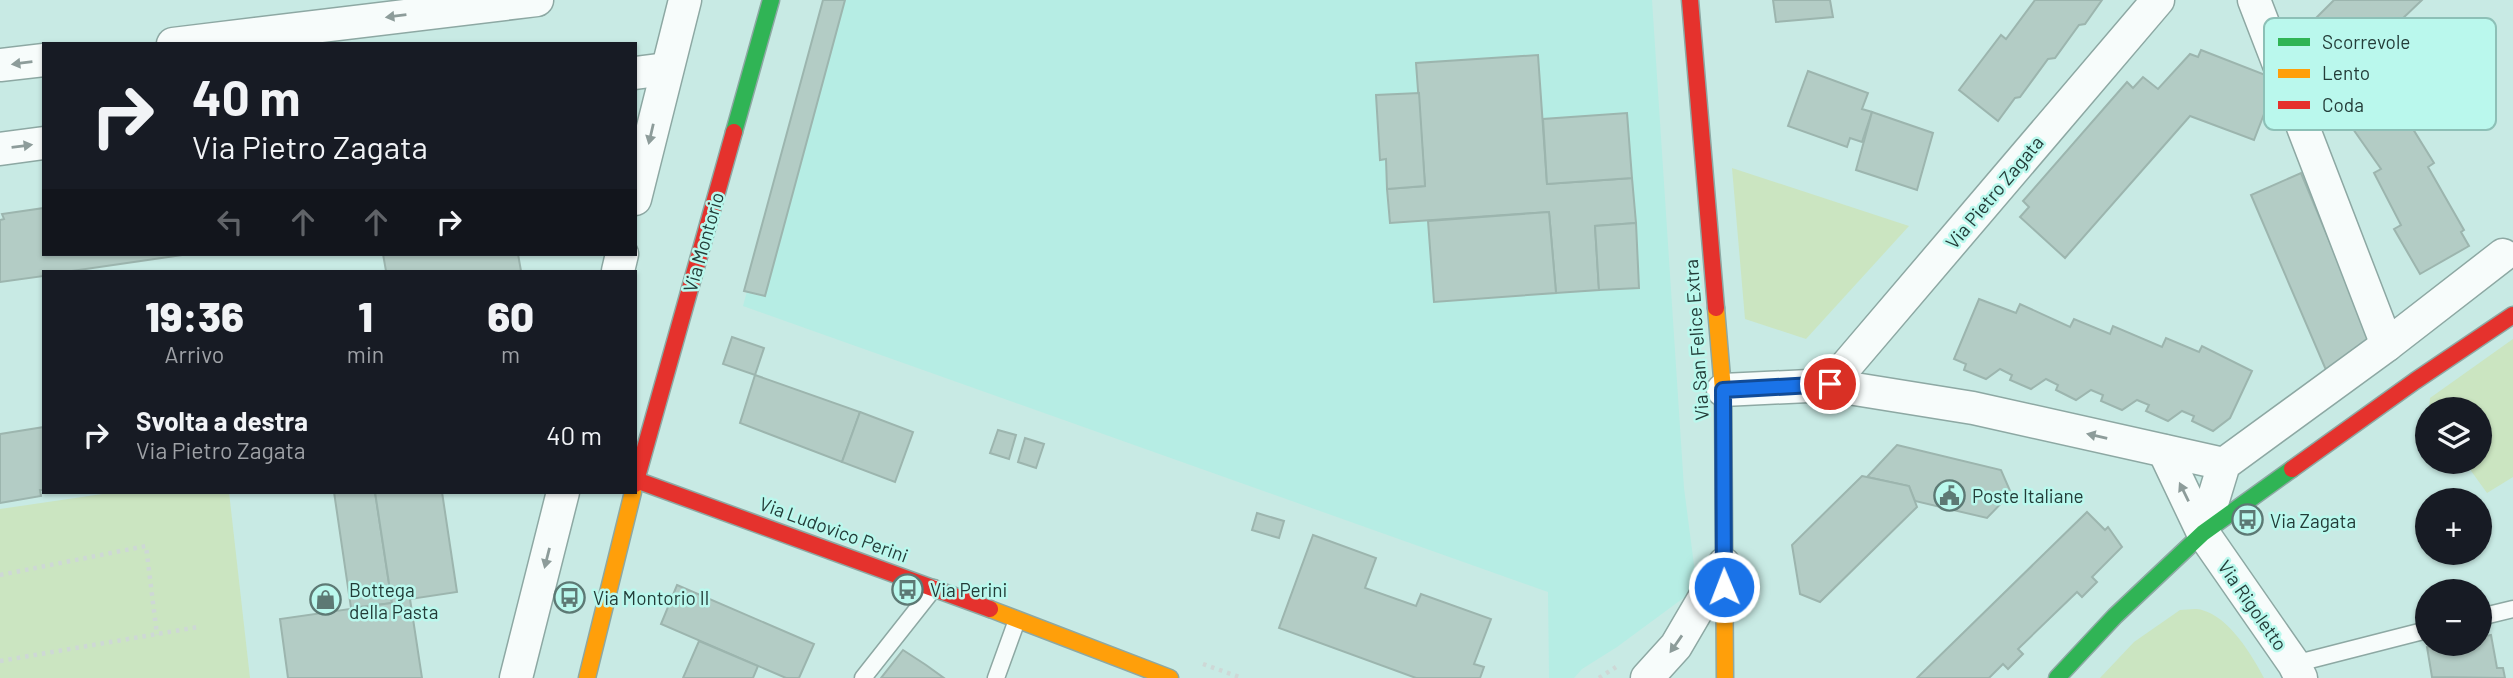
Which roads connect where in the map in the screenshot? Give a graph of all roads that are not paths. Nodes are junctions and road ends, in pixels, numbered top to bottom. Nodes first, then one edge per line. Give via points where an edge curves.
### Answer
1 (537, 0) edge
2 (685, 0) edge
3 (771, 0) edge
4 (1690, 0) edge
5 (2158, 0) edge
6 (2253, 0) edge
7 (2264, 28) edge
8 (190, 42) edge
9 (42, 60) edge
10 (0, 65) edge
11 (666, 69) junction
12 (637, 73) edge
13 (2303, 130) edge
14 (42, 143) edge
15 (0, 149) edge
16 (637, 191) edge
17 (2503, 255) dead end
18 (2513, 315) edge
19 (2387, 345) junction
20 (1830, 384) junction
21 (1723, 390) junction
22 (2164, 451) junction
23 (2224, 464) junction
24 (637, 478) edge
25 (637, 482) edge
26 (562, 494) edge
27 (633, 494) edge
28 (2203, 533) junction
29 (1724, 565) junction
30 (934, 588) junction
31 (2513, 608) edge
32 (2492, 614) edge
33 (1017, 620) junction
34 (2415, 634) edge
35 (2298, 671) edge
36 (516, 678) edge
37 (587, 678) edge
38 (863, 678) edge
39 (996, 678) edge
40 (1170, 678) edge
41 (1647, 678) edge
42 (1726, 678) edge
43 (2057, 678) edge

1 -> 8 street
2 - 11 street
3 - 24 street, Via Montorio
4 - 21 street, Via San Felice Extra
5 - 20 street, Via Pietro Zagata
6 - 7 street
9 -> 10 street
11 - 12 street
11 -> 16 street
13 - 19 street
15 -> 14 street
17 - 19 street
18 - 28 street
19 - 23 street
20 - 21 street
22 -> 20 street via 1973,408
21 - 29 street, Via San Felice Extra
22 - 23 street
28 -> 22 street
23 - 28 street
25 - 30 street, Via Ludovico Perini
26 -> 36 street
27 - 37 street
28 - 35 street, Via Rigoletto
28 - 43 street via 2115,615
29 -> 41 street via 1676,646
29 - 42 street, Via San Felice Extra
30 - 33 street, Via Ludovico Perini
30 - 38 lane
31 - 32 lane
33 - 39 lane
33 - 40 street, Via Ludovico Perini
34 - 35 lane

